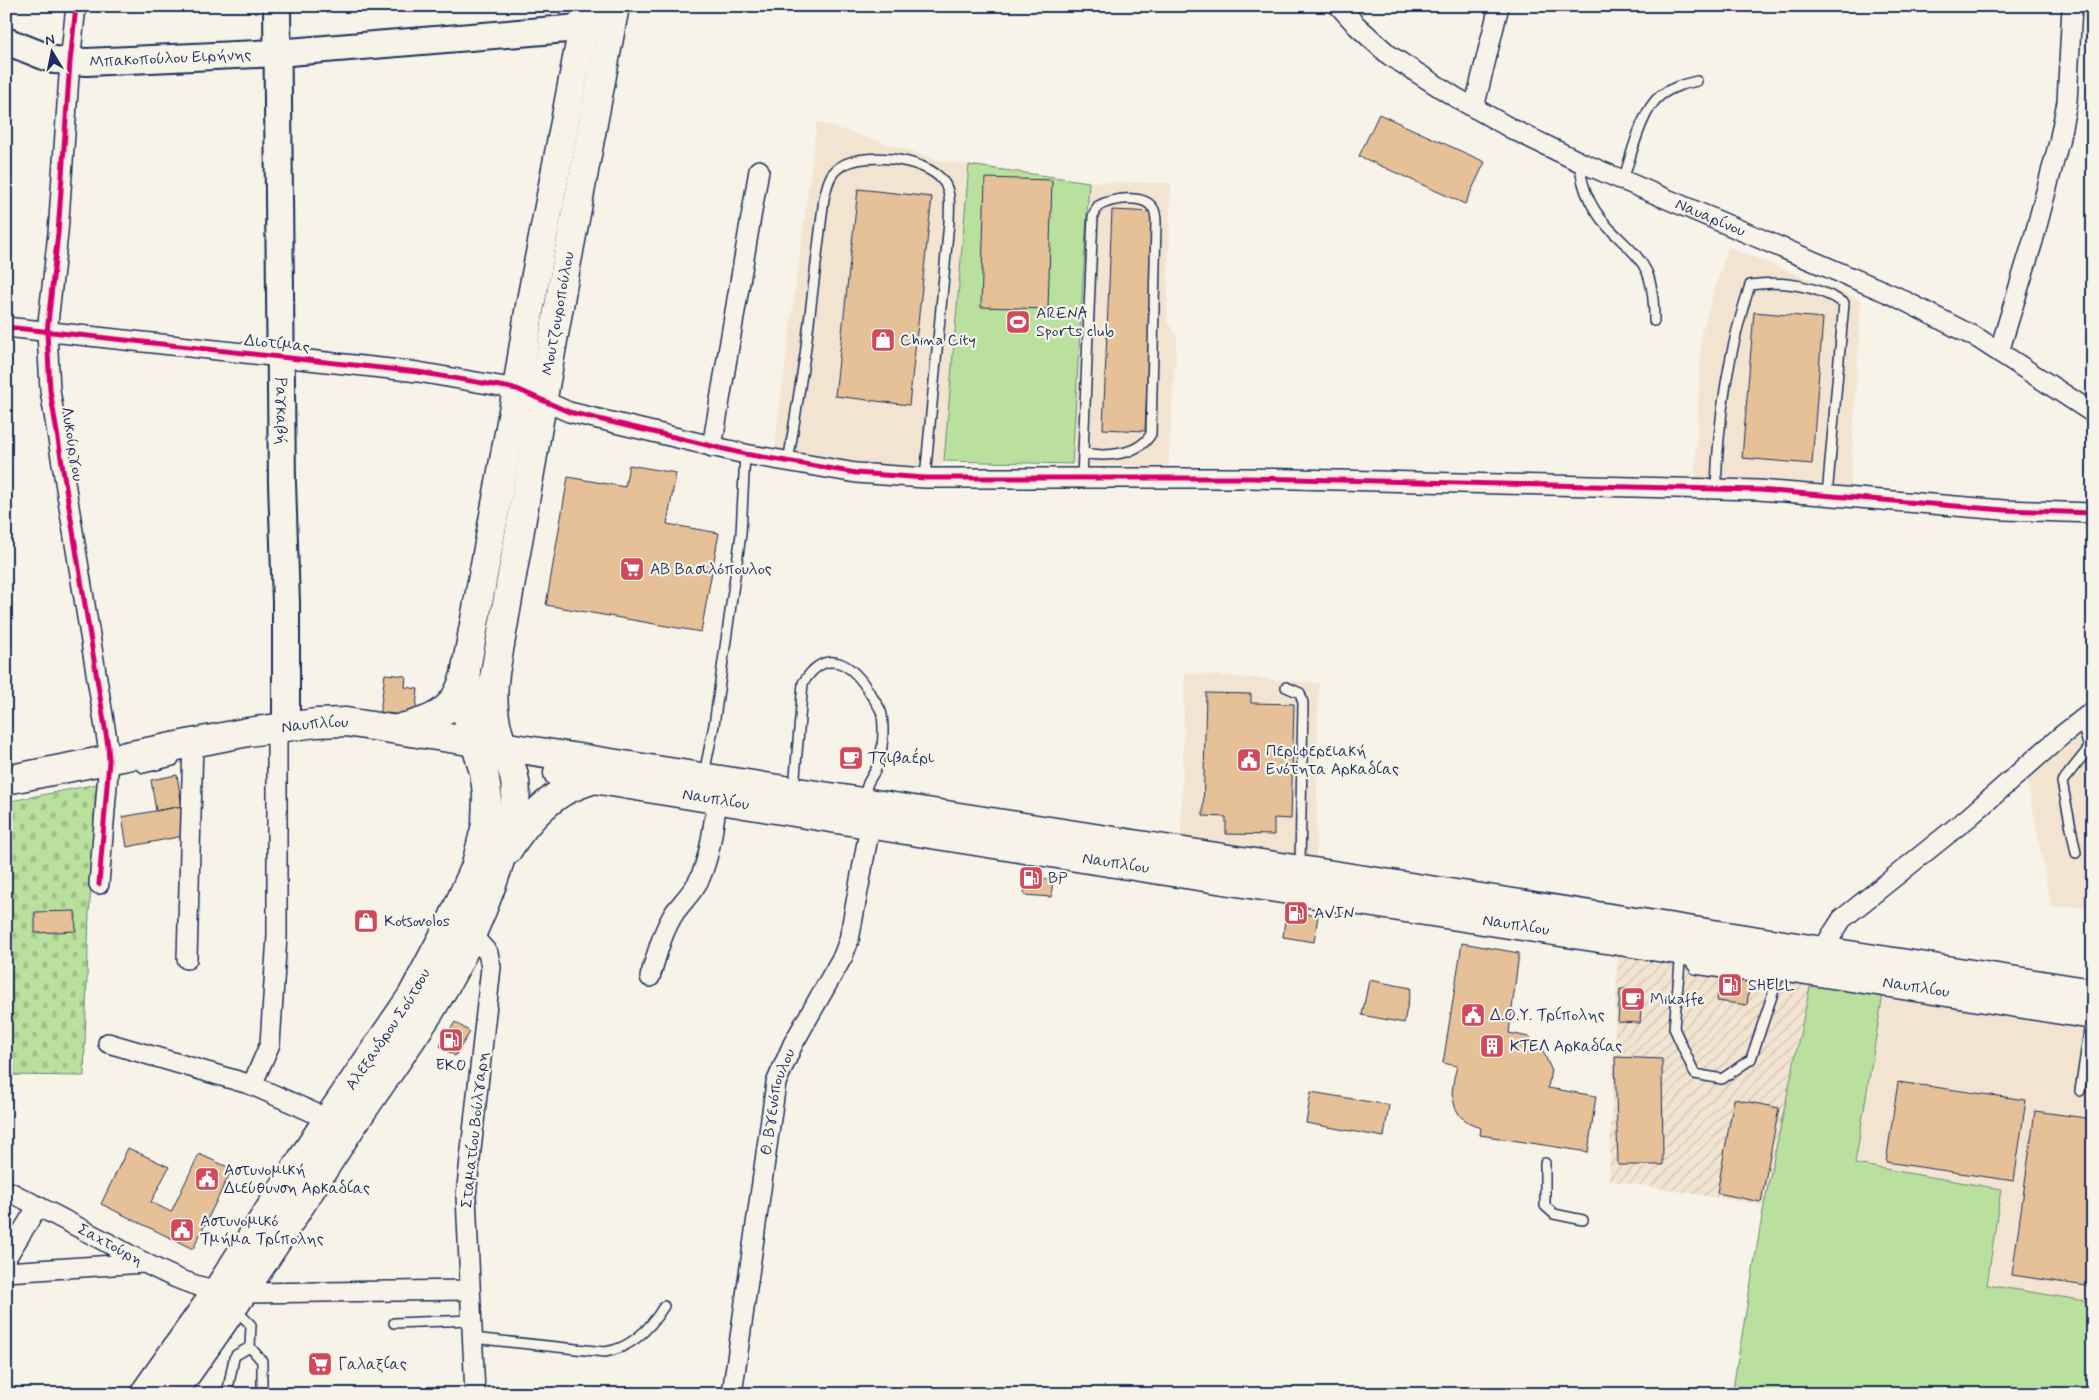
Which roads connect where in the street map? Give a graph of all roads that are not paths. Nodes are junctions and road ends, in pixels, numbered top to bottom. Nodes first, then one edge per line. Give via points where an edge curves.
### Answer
1 (76, 6) edge
2 (277, 6) edge
3 (1340, 6) edge
4 (1499, 6) edge
5 (2072, 6) edge
6 (613, 16) edge
7 (585, 17) edge
8 (6, 41) edge
9 (277, 53) junction
10 (70, 62) junction
11 (1697, 81) dead end
12 (1474, 108) junction
13 (1580, 162) junction
14 (759, 170) dead end
15 (1623, 180) junction
16 (1654, 321) dead end
17 (6, 327) edge
18 (47, 332) junction
19 (1999, 352) junction
20 (281, 357) junction
21 (517, 389) junction
22 (543, 399) junction
23 (2093, 413) edge
24 (712, 447) junction
25 (1083, 453) junction
26 (745, 454) junction
27 (788, 463) junction
28 (1082, 477) junction
29 (925, 478) junction
30 (1716, 489) junction
31 (1828, 496) junction
32 (2093, 513) edge
33 (466, 669) junction
34 (1286, 687) dead end
35 (2087, 716) edge
36 (281, 727) junction
37 (396, 729) junction
38 (187, 744) junction
39 (477, 751) junction
40 (508, 756) junction
41 (117, 759) junction
42 (594, 779) junction
43 (6, 780) edge
44 (710, 788) junction
45 (794, 791) junction
46 (867, 814) junction
47 (2076, 853) dead end
48 (497, 867) junction
49 (1300, 869) junction
50 (99, 884) dead end
51 (471, 934) junction
52 (1681, 950) junction
53 (186, 959) dead end
54 (1820, 960) junction
55 (1782, 965) junction
56 (650, 977) dead end
57 (2092, 1007) edge
58 (108, 1043) dead end
59 (252, 1084) junction
60 (2080, 1091) dead end
61 (328, 1119) junction
62 (1545, 1163) dead end
63 (6, 1190) edge
64 (38, 1206) junction
65 (1583, 1220) dead end
66 (6, 1258) edge
67 (145, 1263) junction
68 (6, 1272) edge
69 (470, 1290) junction
70 (231, 1297) junction
71 (664, 1306) dead end
72 (394, 1323) dead end
73 (471, 1329) junction
74 (250, 1348) junction
75 (144, 1394) edge
76 (172, 1394) edge
77 (227, 1394) edge
78 (262, 1394) edge
79 (474, 1394) edge
80 (732, 1394) edge

1 - 10 street, Λυκούργου
2 - 9 street, Ραγκαβή
3 - 12 street, Ναυαρίνου via 1384,50
4 - 12 street
5 - 19 street via 2067,102 2059,142
6 - 7 street, Μπακοπούλου Ειρήνης
6 - 22 main road, Μουτζουροπούλου
7 - 9 street, Μπακοπούλου Ειρήνης
7 - 21 main road, Μουτζουροπούλου
8 - 10 street, Μπακοπούλου Ειρήνης via 42,56
9 - 10 street, Μπακοπούλου Ειρήνης
9 - 20 street, Ραγκαβή
10 - 18 street, Λυκούργου via 58,233
11 - 15 lane via 1672,89 1654,101 1642,124
12 - 13 street, Ναυαρίνου
13 - 15 street, Ναυαρίνου
13 - 16 lane via 1580,177 1592,207 1647,272
14 - 24 street
15 - 19 street, Ναυαρίνου via 1895,296
17 - 18 street, Διοτίμας
18 - 20 street, Διοτίμας
18 - 41 street, Λυκούργου via 50,390 104,717
19 - 23 street, Ναυαρίνου
20 - 21 street, Διοτίμας via 418,372
20 - 36 street, Ραγκαβή via 286,603
21 - 22 street, Διοτίμας
21 - 33 main road, Μουτζουροπούλου
22 - 24 street, Διοτίμας via 569,412
22 - 40 main road, Μουτζουροπούλου via 494,684 495,716
24 - 26 street, Διοτίμας
25 - 25 lane via 1122,453 1142,444 1151,434 1156,223 1152,206 1140,200 1109,201 1098,206 1093,216
25 - 28 lane
26 - 27 street, Διοτίμας
26 - 44 lane via 742,516 714,725
27 - 29 street, Διοτίμας via 856,473
27 - 29 lane via 824,198 830,176 837,168 858,159 884,158 932,170 948,189 949,222
28 - 29 street, Διοτίμας
28 - 30 street, Διοτίμας
30 - 31 street, Διοτίμας
30 - 31 lane via 1726,374 1750,285 1785,282 1817,290 1844,303
31 - 32 street, Διοτίμας via 2004,510
33 - 37 main road via 452,705 422,723
33 - 39 main road, Μουτζουροπούλου via 468,719
34 - 49 lane via 1300,693 1303,703
35 - 47 lane via 2089,748 2062,782
35 - 54 street via 1842,919
36 - 37 main road, Ναυπλίου via 340,722
36 - 38 main road
36 - 39 main road, Ναυπλίου
36 - 59 street via 276,954 270,1044
37 - 39 main road, Ναυπλίου
38 - 41 main road
38 - 53 street
39 - 40 main road, Ναυπλίου
39 - 61 main road, Αλεξανδρου Σούτσου via 487,788 486,825 475,868 412,996
40 - 42 main road, Ναυπλίου
40 - 44 main road, Ναυπλίου
40 - 48 main road, Αλεξανδρου Σούτσου via 516,780 516,794
41 - 43 main road
41 - 50 street, Λυκούργου
42 - 44 main road, Ναυπλίου
42 - 48 main road via 561,793 544,807 528,823
44 - 45 main road, Ναυπλίου
44 - 46 main road, Ναυπλίου
44 - 56 street via 710,852 698,881 662,936
45 - 46 main road, Ναυπλίου
45 - 46 lane via 803,683 811,671 824,663 836,662 852,668 882,714 880,760 868,782
46 - 49 main road, Ναυπλίου
46 - 52 main road, Ναυπλίου via 1006,850 1059,859
46 - 80 street, Θ. Βγενόπουλου via 849,940 793,1044 776,1084
48 - 51 main road, Αλεξανδρου Σούτσου
49 - 54 main road, Ναυπλίου
51 - 69 street, Σταματίου Βούλγαρη via 488,953 492,967 466,1189
51 - 70 main road, Αλεξανδρου Σούτσου via 431,1010
52 - 55 main road, Ναυπλίου
52 - 55 lane via 1674,1028 1695,1074 1722,1079 1751,1059
54 - 55 main road, Ναυπλίου
54 - 57 main road, Ναυπλίου
57 - 60 lane
58 - 59 street
59 - 61 street
61 - 70 main road, Αλεξανδρου Σούτσου
62 - 65 lane via 1545,1206 1554,1214
63 - 64 street, Σαχτούρη
64 - 66 street
64 - 67 street, Σαχτούρη
67 - 68 street
67 - 70 street, Σαχτούρη via 185,1282
69 - 70 street, Σαχτούρη
69 - 73 street, Σταματίου Βούλγαρη
70 - 74 lane via 252,1326
70 - 75 main road, Αλεξανδρου Σούτσου
70 - 76 main road, Αλεξανδρου Σούτσου
71 - 73 lane via 638,1337 621,1349 605,1352
72 - 73 lane
73 - 79 street, Σταματίου Βούλγαρη
74 - 77 lane via 234,1358
74 - 78 lane via 262,1361

